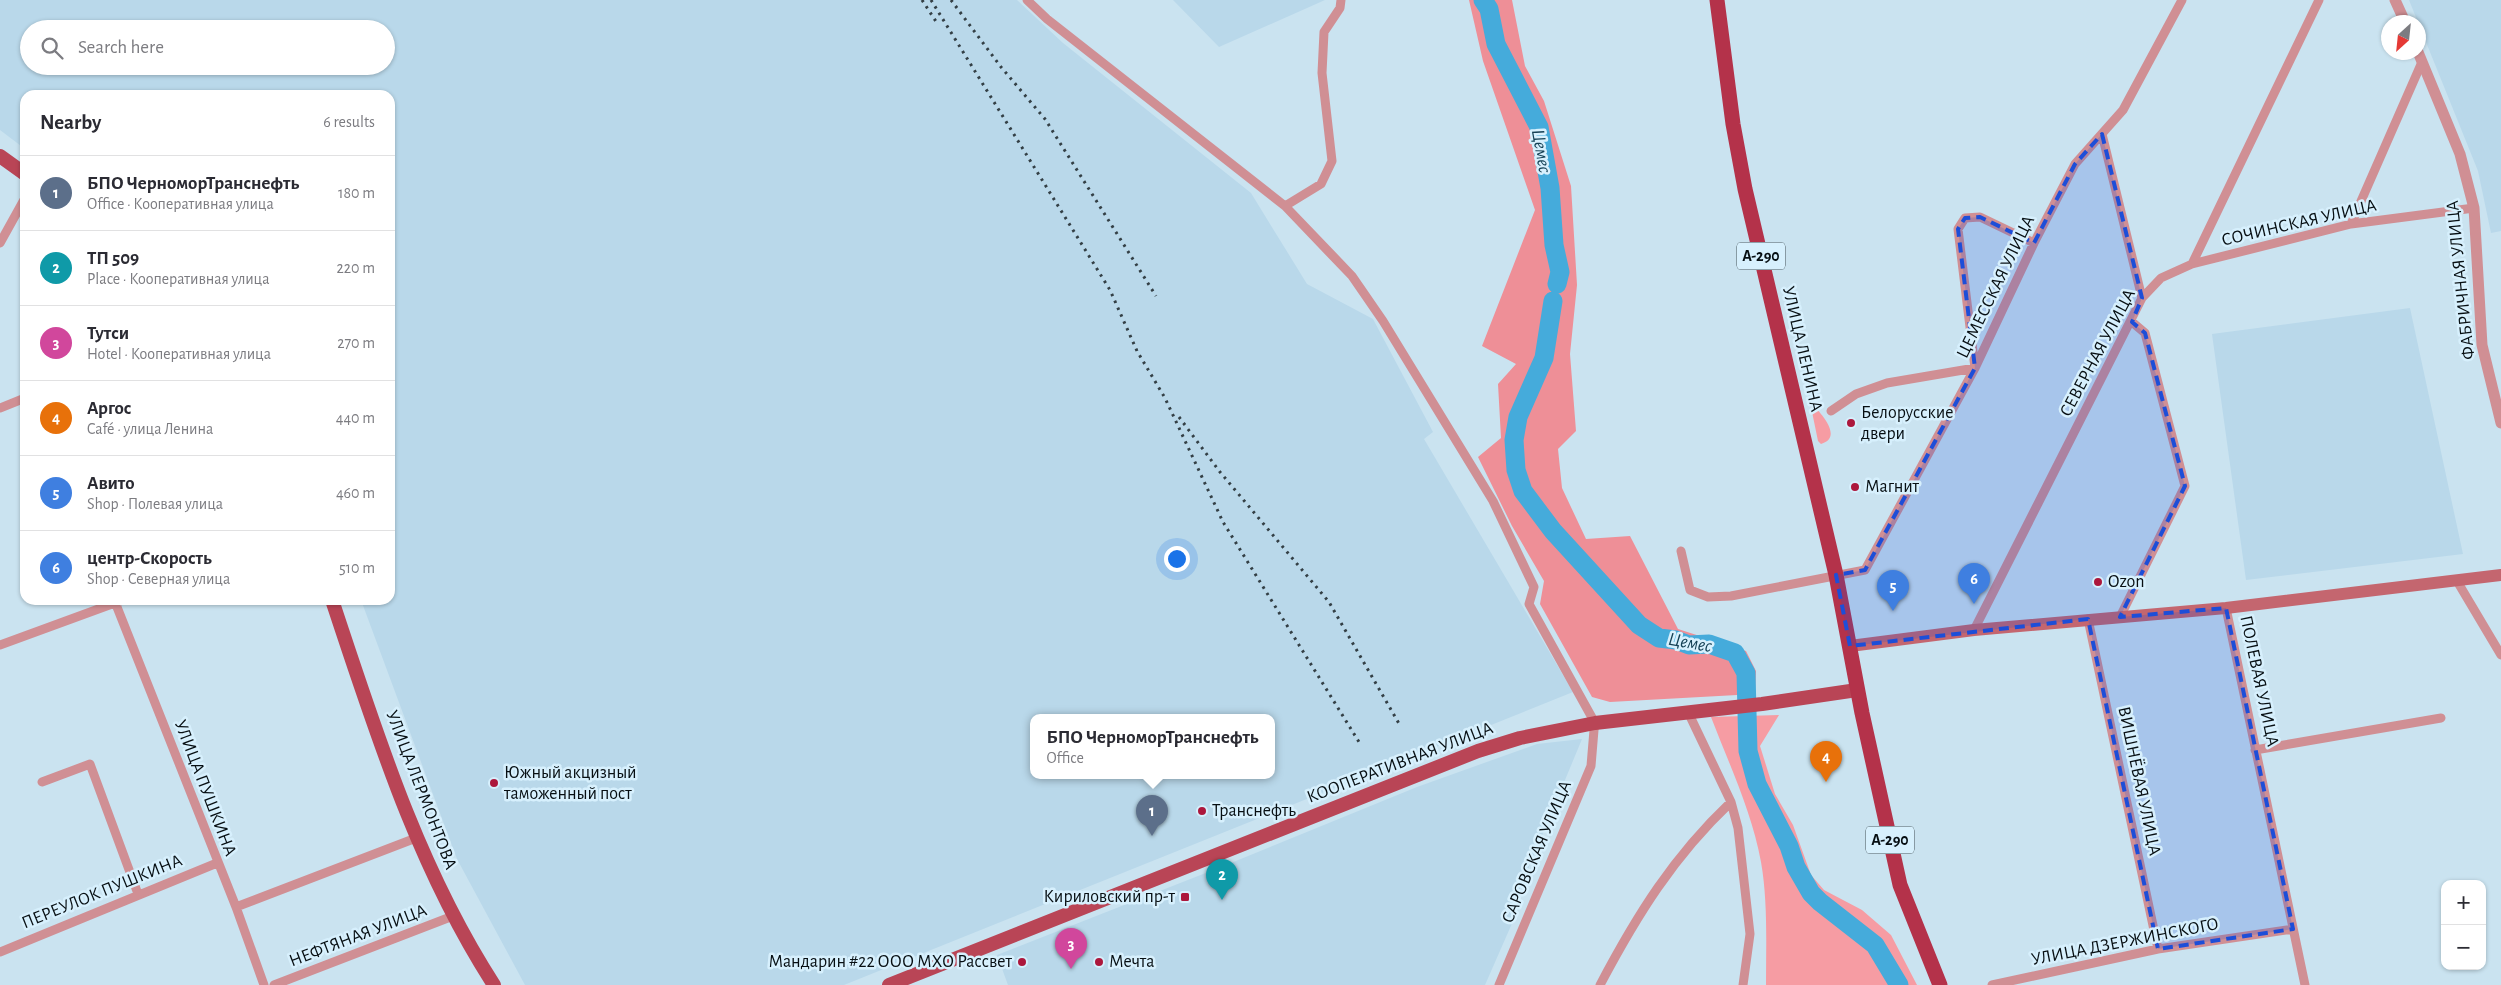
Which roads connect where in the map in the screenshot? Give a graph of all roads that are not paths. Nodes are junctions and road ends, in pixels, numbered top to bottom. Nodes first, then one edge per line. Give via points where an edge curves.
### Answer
1 (1027, 0) edge
2 (1341, 0) edge
3 (1717, 0) edge
4 (2182, 0) edge
5 (2319, 0) edge
6 (2395, 0) edge
7 (2402, 15) edge
8 (2419, 60) edge
9 (2421, 60) edge
10 (2102, 134) junction
11 (0, 156) edge
12 (20, 170) edge
13 (1285, 206) junction
14 (20, 207) edge
15 (2474, 208) junction
16 (2352, 224) junction
17 (2034, 242) junction
18 (0, 243) edge
19 (2192, 264) junction
20 (2142, 298) junction
21 (2132, 322) junction
22 (1975, 368) junction
23 (20, 400) edge
24 (0, 408) edge
25 (1831, 411) dead end
26 (2501, 423) edge
27 (1681, 551) dead end
28 (1836, 575) junction
29 (2501, 575) edge
30 (2457, 581) junction
31 (108, 605) edge
32 (120, 605) edge
33 (334, 605) edge
34 (2226, 608) junction
35 (2120, 617) junction
36 (2088, 619) junction
37 (1974, 630) junction
38 (0, 644) edge
39 (1850, 646) junction
40 (2501, 655) edge
41 (1857, 690) junction
42 (1688, 712) junction
43 (2440, 718) dead end
44 (1594, 726) junction
45 (2256, 750) junction
46 (42, 782) dead end
47 (1731, 802) junction
48 (416, 838) junction
49 (217, 864) junction
50 (138, 894) junction
51 (236, 907) junction
52 (453, 916) junction
53 (2293, 929) junction
54 (2158, 948) junction
55 (0, 952) edge
56 (264, 985) edge
57 (274, 985) edge
58 (494, 985) edge
59 (889, 985) edge
60 (1499, 985) edge
61 (1600, 985) edge
62 (1743, 985) edge
63 (1940, 985) edge
64 (1992, 985) edge
65 (2305, 985) edge

1 - 13 street
2 - 13 street via 1340,8 1324,32 1322,73 1332,161 1321,184
3 - 28 highway, УЛИЦА ЛЕНИНА / А-290 via 1745,189
4 - 10 street, ЦЕМЕССКАЯ УЛИЦА via 2123,110
5 - 19 street
6 - 7 street
8 - 16 street
9 - 15 street, ФАБРИЧНАЯ УЛИЦА via 2460,154
10 - 17 street, ЦЕМЕССКАЯ УЛИЦА via 2075,164
10 - 20 street
11 - 12 main road
13 - 44 street via 1352,276 1383,321 1492,501 1534,587 1529,604
14 - 18 street
15 - 16 street, СОЧИНСКАЯ УЛИЦА
15 - 26 street, ФАБРИЧНАЯ УЛИЦА via 2482,345
16 - 19 street, СОЧИНСКАЯ УЛИЦА
17 - 22 street, ЦЕМЕССКАЯ УЛИЦА
17 - 22 street via 1980,217 1966,218 1958,229
19 - 20 street, СЕВЕРНАЯ УЛИЦА via 2161,278
20 - 21 street, СЕВЕРНАЯ УЛИЦА
21 - 35 street via 2145,333 2185,486
21 - 37 street, СЕВЕРНАЯ УЛИЦА
22 - 25 street via 1887,383 1856,394
22 - 28 street, ЦЕМЕССКАЯ УЛИЦА via 1865,570
23 - 24 street
27 - 28 street via 1690,590 1708,597 1731,596
28 - 39 highway, УЛИЦА ЛЕНИНА / А-290
29 - 30 main road
30 - 34 main road
30 - 40 street
31 - 38 street
32 - 49 street, УЛИЦА ПУШКИНА
33 - 48 main road, УЛИЦА ЛЕРМОНТОВА
34 - 35 main road, ПОЛЕВАЯ УЛИЦА
34 - 45 street, ПОЛЕВАЯ УЛИЦА
35 - 36 main road, ПОЛЕВАЯ УЛИЦА
36 - 37 main road, ПОЛЕВАЯ УЛИЦА
36 - 54 street, ВИШНЁВАЯ УЛИЦА
37 - 39 main road, ПОЛЕВАЯ УЛИЦА
39 - 41 highway, УЛИЦА ЛЕНИНА
41 - 42 main road, КООПЕРАТИВНАЯ УЛИЦА
41 - 63 highway, А-290 via 1900,885
42 - 44 main road, КООПЕРАТИВНАЯ УЛИЦА
42 - 47 street
43 - 45 street
44 - 59 main road, КООПЕРАТИВНАЯ УЛИЦА via 1520,738 1478,751
44 - 60 street, САРОВСКАЯ УЛИЦА via 1591,766
45 - 53 street, ПОЛЕВАЯ УЛИЦА
46 - 50 street via 90,764
47 - 61 street via 1703,829 1667,873 1641,910
47 - 62 street via 1738,828 1750,934
48 - 51 street
48 - 52 main road, УЛИЦА ЛЕРМОНТОВА
49 - 50 street, ПЕРЕУЛОК ПУШКИНА
49 - 51 street, УЛИЦА ПУШКИНА
50 - 55 street, ПЕРЕУЛОК ПУШКИНА
51 - 56 street, УЛИЦА ПУШКИНА
52 - 57 street, НЕФТЯНАЯ УЛИЦА
52 - 58 main road, УЛИЦА ЛЕРМОНТОВА
53 - 54 street, УЛИЦА ДЗЕРЖИНСКОГО
53 - 65 street, ПОЛЕВАЯ УЛИЦА
54 - 64 street, УЛИЦА ДЗЕРЖИНСКОГО

